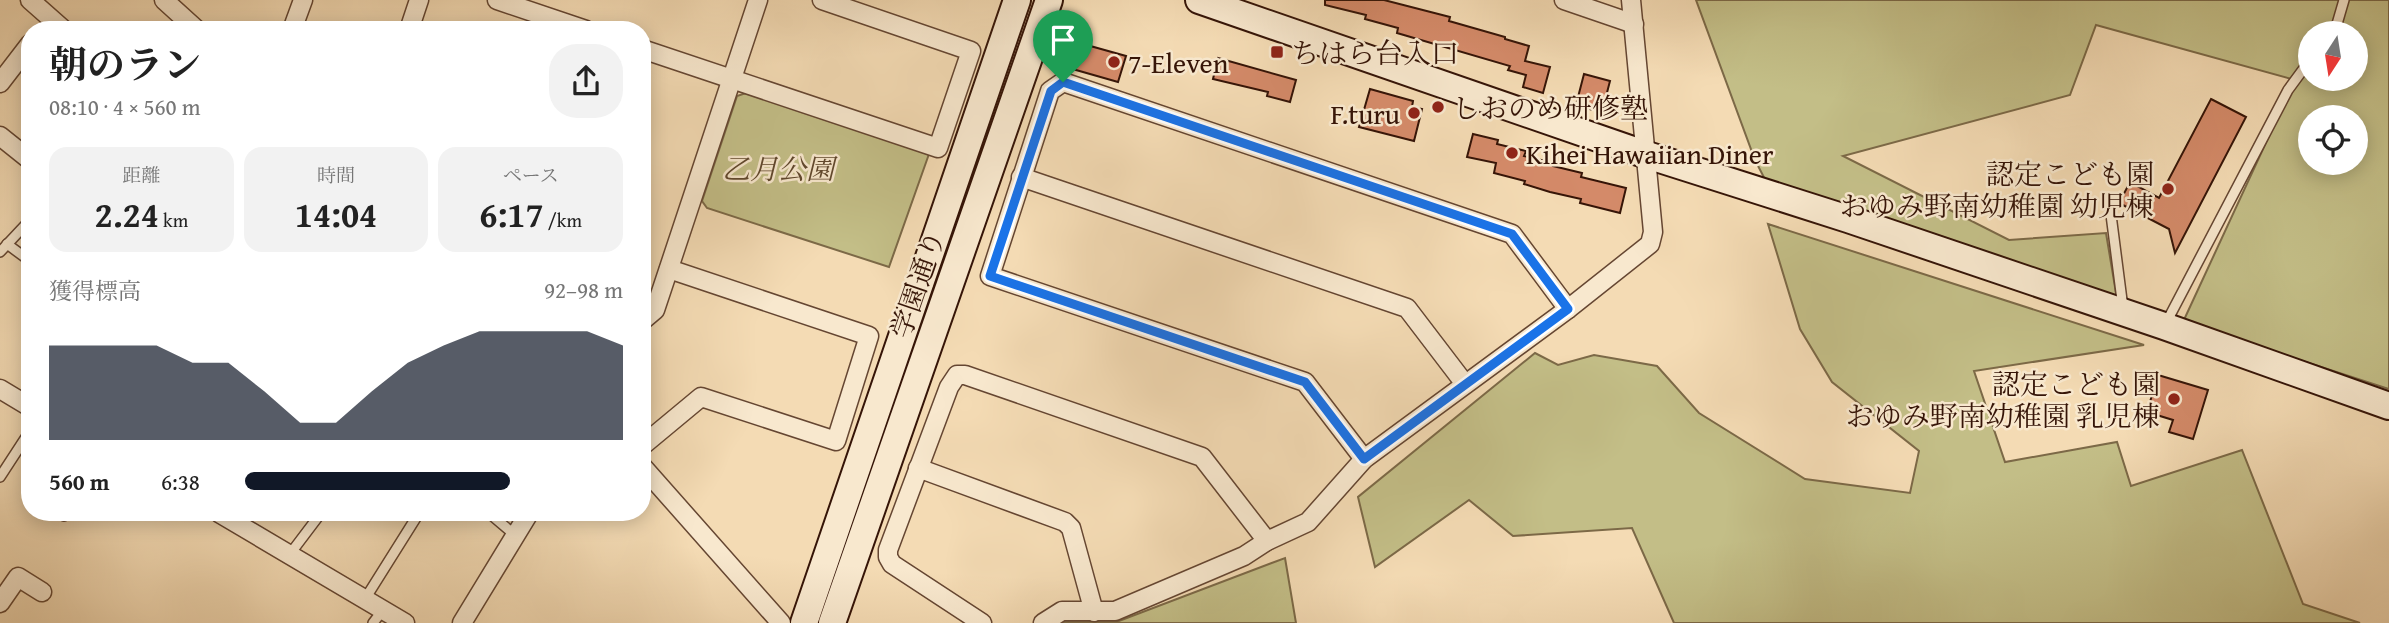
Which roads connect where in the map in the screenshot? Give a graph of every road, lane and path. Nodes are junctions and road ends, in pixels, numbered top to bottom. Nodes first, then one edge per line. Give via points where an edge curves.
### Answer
1 (30, 0) edge
2 (164, 0) edge
3 (303, 0) edge
4 (419, 0) edge
5 (497, 0) edge
6 (758, 0) edge
7 (822, 0) edge
8 (1017, 0) edge
9 (1049, 0) edge
10 (1199, 0) edge
11 (1564, 0) edge
12 (1631, 0) edge
13 (2344, 0) edge
14 (532, 12) junction
15 (48, 21) edge
16 (187, 21) edge
17 (295, 21) edge
18 (412, 21) edge
19 (529, 21) edge
20 (559, 21) edge
21 (2338, 21) edge
22 (1634, 24) junction
23 (651, 52) edge
24 (21, 56) edge
25 (2298, 76) edge
26 (733, 80) junction
27 (0, 83) edge
28 (0, 136) edge
29 (21, 153) edge
30 (1647, 155) junction
31 (1021, 177) junction
32 (2110, 207) dead end
33 (21, 230) edge
34 (8, 244) junction
35 (0, 252) edge
36 (21, 254) edge
37 (669, 269) junction
38 (1568, 309) junction
39 (651, 313) edge
40 (2124, 313) junction
41 (2164, 326) junction
42 (1465, 384) junction
43 (0, 389) edge
44 (21, 402) edge
45 (2389, 406) edge
46 (651, 439) edge
47 (21, 444) edge
48 (1364, 459) junction
49 (918, 468) junction
50 (651, 476) edge
51 (0, 477) edge
52 (233, 521) edge
53 (315, 521) edge
54 (414, 521) edge
55 (498, 521) edge
56 (523, 521) edge
57 (515, 535) junction
58 (1267, 541) junction
59 (290, 554) junction
60 (42, 592) dead end
61 (365, 599) junction
62 (0, 603) edge
63 (1094, 612) junction
64 (378, 616) edge
65 (405, 623) edge
66 (462, 623) edge
67 (781, 623) edge
68 (804, 623) edge
69 (832, 623) edge
70 (982, 623) edge
71 (1043, 623) edge

1 - 15 street
2 - 16 street
3 - 17 street
4 - 18 street
5 - 14 street
6 - 26 street
7 - 26 street via 971,51 937,148
8 - 68 street, 学園通り
9 - 69 street, 学園通り
10 - 30 street
11 - 22 street
12 - 22 street
13 - 21 lane
14 - 19 street
14 - 20 street
22 - 30 street
23 - 26 street
24 - 27 street
25 - 41 lane
26 - 37 street
28 - 29 street
30 - 38 street via 1650,244
30 - 40 street
31 - 38 street via 1051,91 1063,82 1512,234
31 - 42 street via 1407,308
31 - 48 street via 990,276 1305,382
32 - 40 lane
33 - 34 lane
34 - 35 lane
34 - 36 lane
37 - 39 street
37 - 46 street via 869,336 836,441 701,397
38 - 42 street
40 - 41 street
41 - 45 street
42 - 48 street
43 - 44 street
47 - 51 lane
48 - 58 street via 1308,522
49 - 58 street via 949,387 957,374 965,375 1202,457
49 - 63 street via 1065,522 1071,528
49 - 70 street via 888,557
50 - 67 street
52 - 59 street
53 - 59 lane
54 - 61 lane
55 - 57 lane
56 - 57 street
57 - 66 street
58 - 63 street via 1244,556 1115,611
59 - 61 street
60 - 62 street via 18,577
61 - 64 street
63 - 71 street via 1062,611
64 - 65 street

